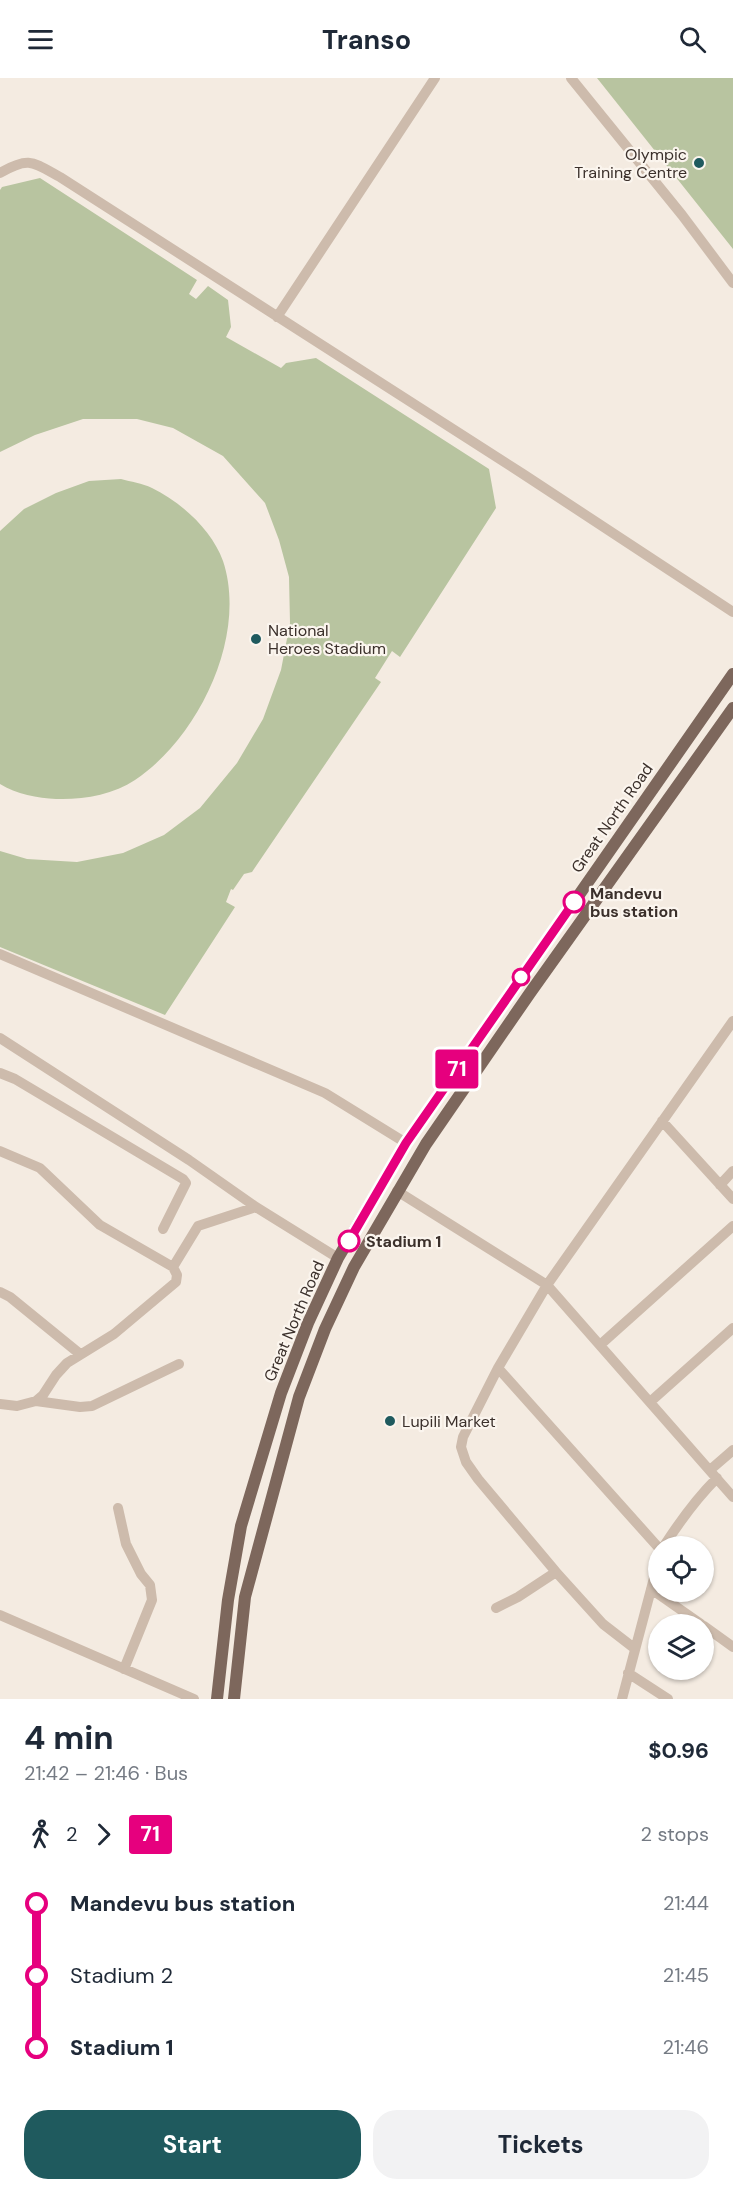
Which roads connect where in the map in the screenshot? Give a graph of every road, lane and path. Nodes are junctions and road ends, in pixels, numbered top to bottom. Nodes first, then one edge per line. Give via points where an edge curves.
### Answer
1 (435, 78) edge
2 (571, 78) edge
3 (0, 173) edge
4 (733, 283) edge
5 (277, 317) junction
6 (733, 612) edge
7 (733, 674) edge
8 (733, 708) edge
9 (0, 954) edge
10 (733, 1021) edge
11 (0, 1038) edge
12 (0, 1073) edge
13 (662, 1121) junction
14 (406, 1143) junction
15 (0, 1151) edge
16 (733, 1171) edge
17 (720, 1185) junction
18 (397, 1191) junction
19 (733, 1199) edge
20 (256, 1208) junction
21 (733, 1226) edge
22 (163, 1229) dead end
23 (338, 1258) junction
24 (173, 1267) junction
25 (547, 1285) junction
26 (0, 1292) edge
27 (733, 1328) edge
28 (600, 1345) junction
29 (80, 1354) junction
30 (179, 1364) dead end
31 (498, 1368) junction
32 (36, 1401) junction
33 (650, 1402) junction
34 (0, 1404) edge
35 (733, 1450) edge
36 (713, 1474) junction
37 (733, 1497) edge
38 (118, 1508) dead end
39 (648, 1536) edge
40 (670, 1536) edge
41 (556, 1572) junction
42 (648, 1599) edge
43 (669, 1602) edge
44 (496, 1608) dead end
45 (686, 1614) edge
46 (0, 1616) edge
47 (714, 1634) edge
48 (733, 1647) edge
49 (634, 1648) junction
50 (124, 1669) junction
51 (628, 1673) junction
52 (194, 1699) edge
53 (217, 1699) edge
54 (234, 1699) edge
55 (622, 1699) edge
56 (668, 1699) edge

1 - 5 street
2 - 4 street
3 - 5 street via 27,162 38,165
5 - 6 street
7 - 14 main road, Great North Road
8 - 18 main road, Great North Road via 523,1002
9 - 14 street via 326,1093
10 - 13 street
11 - 20 street
12 - 22 street via 183,1179 186,1183
13 - 17 street
13 - 25 street
14 - 23 main road, Great North Road
15 - 24 street via 40,1168 92,1218
16 - 17 street
17 - 19 street
18 - 25 street
18 - 54 main road, Great North Road via 345,1283 298,1397 245,1597
20 - 23 street
20 - 24 street via 198,1226
21 - 28 street
23 - 53 main road, Great North Road via 281,1393 241,1526
24 - 29 street via 176,1282 114,1334
25 - 28 street
25 - 31 street
26 - 29 street
27 - 33 street
28 - 33 street
29 - 32 street via 67,1363
30 - 32 street via 92,1406
31 - 39 street
31 - 41 street via 461,1447 478,1479
32 - 34 street via 17,1406
33 - 36 street
35 - 36 street
36 - 37 street
36 - 40 street
38 - 50 street via 126,1544 150,1585 152,1600
41 - 44 street
41 - 49 street via 603,1624
42 - 49 street
43 - 45 street
46 - 50 street
47 - 48 street
49 - 51 street
50 - 52 street
51 - 55 street
51 - 56 street

